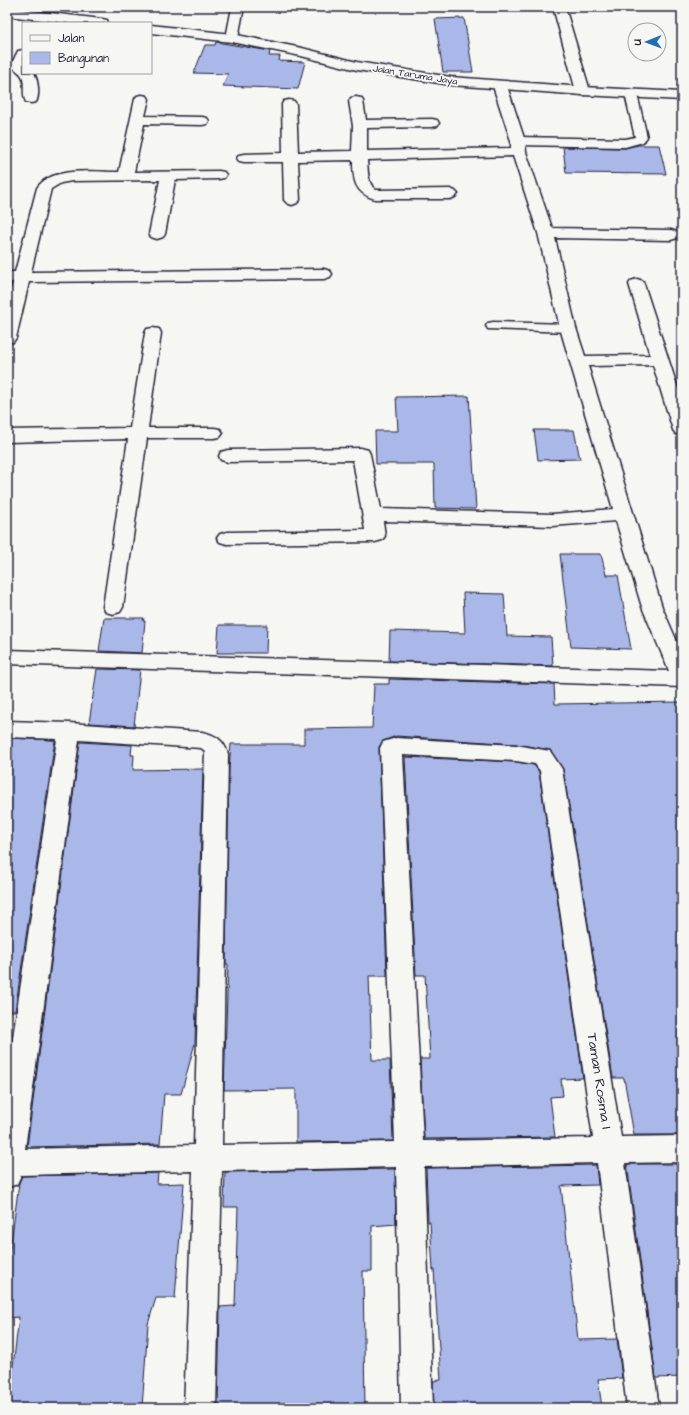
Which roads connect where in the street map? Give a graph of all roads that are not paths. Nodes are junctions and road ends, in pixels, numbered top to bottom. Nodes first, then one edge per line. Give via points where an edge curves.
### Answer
1 (238, 7) edge
2 (559, 7) edge
3 (7, 12) edge
4 (51, 20) edge
5 (85, 22) edge
6 (152, 29) edge
7 (232, 38) junction
8 (22, 56) edge
9 (22, 67) edge
10 (28, 74) edge
11 (500, 86) junction
12 (583, 91) junction
13 (631, 94) junction
14 (682, 96) edge
15 (31, 99) dead end
16 (142, 99) dead end
17 (356, 101) dead end
18 (289, 104) dead end
19 (137, 120) junction
20 (202, 121) dead end
21 (432, 123) dead end
22 (360, 124) junction
23 (518, 146) junction
24 (360, 156) junction
25 (291, 157) junction
26 (244, 158) dead end
27 (219, 174) dead end
28 (126, 176) junction
29 (168, 176) junction
30 (450, 194) dead end
31 (292, 200) dead end
32 (546, 233) junction
33 (157, 234) dead end
34 (671, 235) dead end
35 (324, 274) dead end
36 (15, 277) edge
37 (637, 284) dead end
38 (493, 326) dead end
39 (568, 328) junction
40 (152, 333) dead end
41 (7, 338) edge
42 (660, 360) junction
43 (578, 361) junction
44 (682, 430) edge
45 (138, 433) junction
46 (214, 433) dead end
47 (7, 436) edge
48 (228, 456) dead end
49 (625, 514) junction
50 (373, 515) junction
51 (227, 538) dead end
52 (112, 607) dead end
53 (7, 657) edge
54 (682, 675) edge
55 (682, 680) edge
56 (7, 729) edge
57 (70, 731) junction
58 (682, 1149) edge
59 (609, 1151) junction
60 (410, 1154) junction
61 (208, 1157) junction
62 (8, 1167) edge
63 (200, 1408) edge
64 (417, 1408) edge
65 (643, 1408) edge

1 - 7 street
2 - 12 street
3 - 4 street
4 - 5 street
6 - 7 street, Jalan Taruma Jaya
7 - 11 street, Jalan Taruma Jaya via 358,66
8 - 9 street via 18,65
10 - 15 street
11 - 12 street, Jalan Taruma Jaya
11 - 23 street
12 - 13 street, Jalan Taruma Jaya
13 - 14 street, Jalan Taruma Jaya
13 - 23 lane via 639,140 625,143
16 - 19 street
17 - 22 street
18 - 25 street
19 - 20 street
19 - 28 street
21 - 22 street
22 - 24 street
23 - 24 street
23 - 32 street
24 - 25 street
24 - 30 street via 363,185 371,194
25 - 26 street
25 - 31 street
27 - 29 street
28 - 29 street
28 - 36 street via 72,176 48,182
29 - 33 street
32 - 34 street
32 - 39 street
35 - 36 street
36 - 41 street
37 - 42 street
38 - 39 lane
39 - 43 street
40 - 45 street
42 - 43 street
42 - 44 street
43 - 49 street
45 - 46 street
45 - 47 street
45 - 52 street
48 - 50 street via 361,454
49 - 50 street via 552,520
49 - 54 street via 652,607
50 - 51 street via 375,536
53 - 55 street
56 - 57 street
57 - 61 street via 202,740 210,742 215,747 217,754
57 - 62 street
58 - 59 street
59 - 60 street
59 - 60 street, Taman Rosma I via 552,769 542,757 516,753 396,746 391,748
59 - 65 street, Taman Rosma I
60 - 61 street
60 - 64 street
61 - 62 street
61 - 63 street

